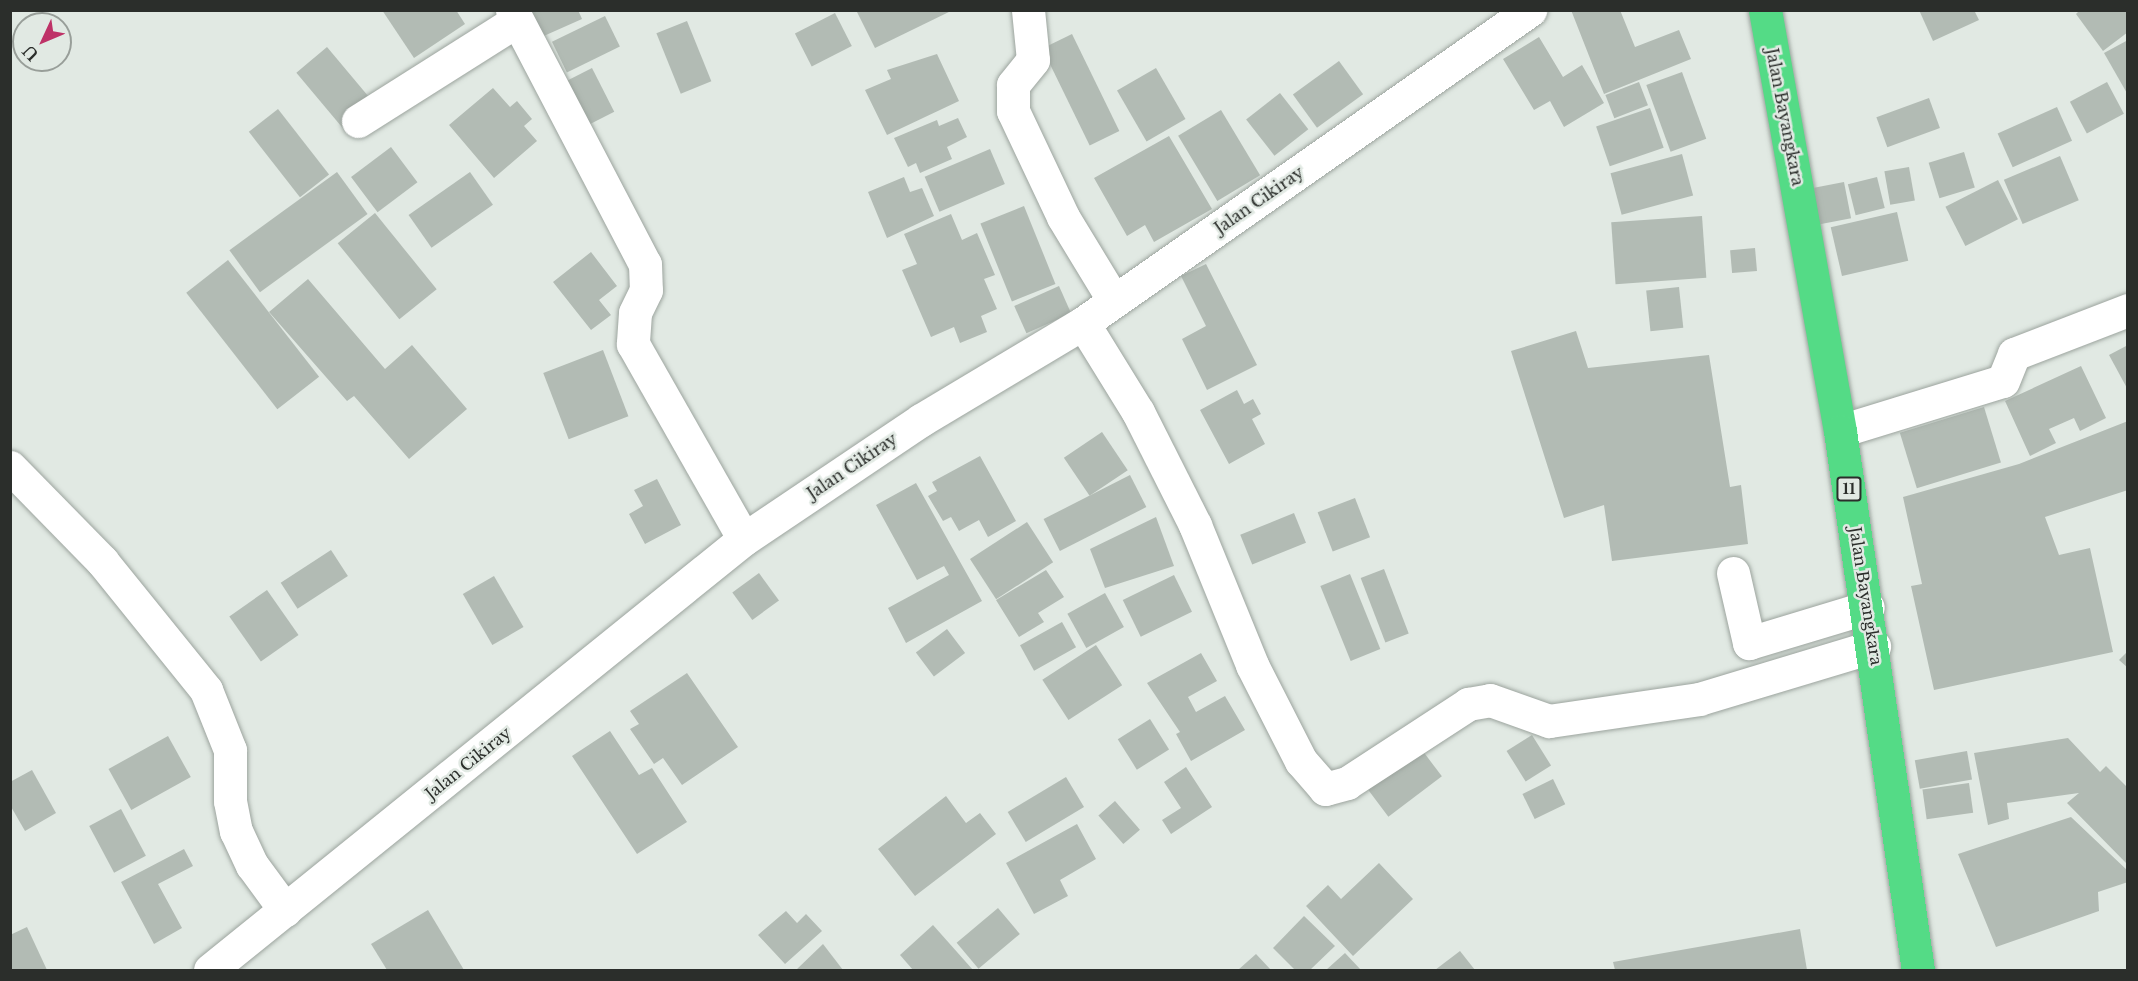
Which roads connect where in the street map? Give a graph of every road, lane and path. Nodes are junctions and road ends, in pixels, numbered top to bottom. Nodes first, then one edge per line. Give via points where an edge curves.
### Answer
1 (1028, 10) edge
2 (1530, 10) edge
3 (1765, 10) edge
4 (514, 16) edge
5 (358, 121) dead end
6 (1114, 301) junction
7 (2127, 310) edge
8 (1083, 323) junction
9 (1840, 431) junction
10 (10, 467) edge
11 (744, 539) junction
12 (1733, 573) dead end
13 (1868, 607) junction
14 (1874, 646) junction
15 (285, 910) junction
16 (210, 970) edge
17 (1918, 970) edge

1 - 6 street via 1034,60 1013,85 1013,111 1063,217
2 - 6 street, Jalan Cikiray
3 - 9 highway, Jalan Bayangkara / 11
4 - 5 street
4 - 11 street via 645,264 645,290 634,313 633,344
6 - 8 street, Jalan Cikiray
7 - 9 street via 2014,354 2003,381
8 - 11 street, Jalan Cikiray via 921,420
8 - 14 street via 1138,412 1195,525 1252,665 1301,761 1325,789 1347,783 1468,704 1490,700 1549,721 1699,699
9 - 13 highway, Jalan Bayangkara / 11
10 - 15 street via 102,561 206,690 230,750 230,801 236,831 252,866
11 - 15 street, Jalan Cikiray
12 - 13 street via 1749,643
13 - 14 highway, Jalan Bayangkara / 11
14 - 17 highway, Jalan Bayangkara / 11
15 - 16 street, Jalan Cikiray

